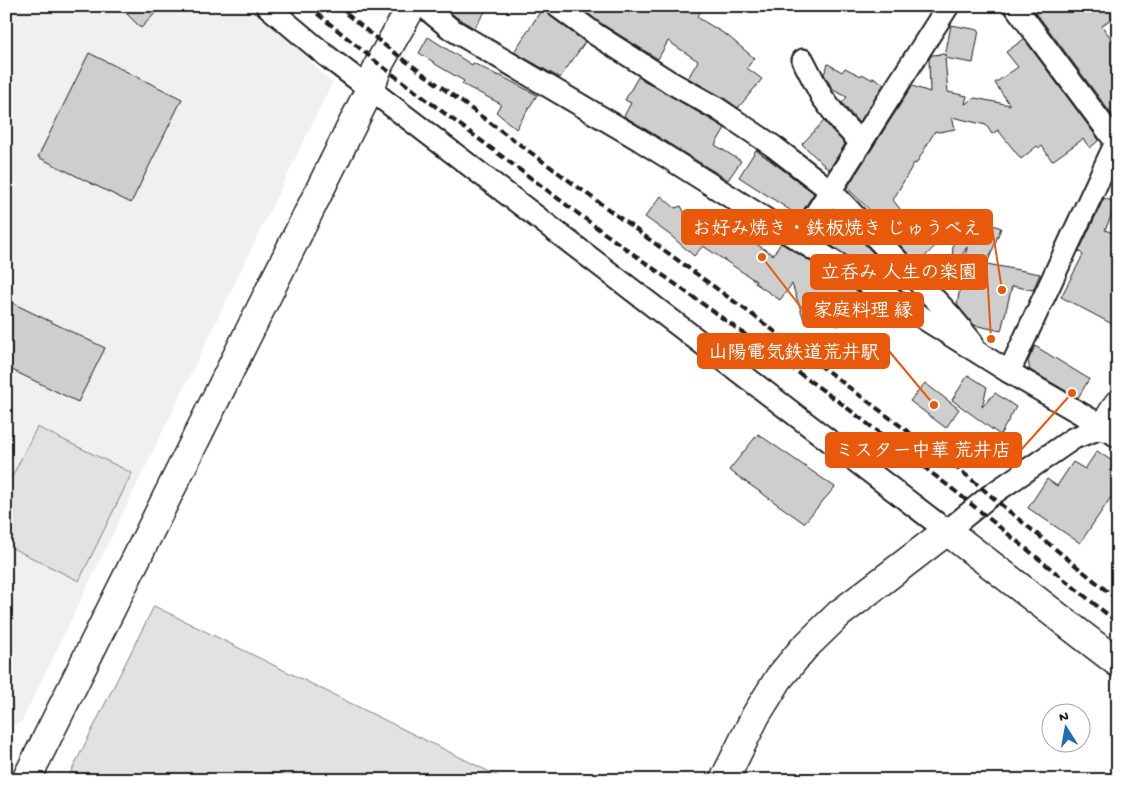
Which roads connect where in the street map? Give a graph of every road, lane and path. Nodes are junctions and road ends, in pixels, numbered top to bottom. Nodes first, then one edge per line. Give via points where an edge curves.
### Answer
1 (267, 6) edge
2 (412, 6) edge
3 (423, 6) edge
4 (557, 6) edge
5 (948, 6) edge
6 (1015, 6) edge
7 (803, 60) dead end
8 (370, 89) junction
9 (1117, 140) edge
10 (861, 143) junction
11 (831, 192) junction
12 (799, 240) junction
13 (983, 356) junction
14 (1009, 372) junction
15 (1118, 404) edge
16 (1111, 432) edge
17 (946, 531) junction
18 (1118, 663) edge
19 (26, 780) edge
20 (724, 780) edge

1 - 8 street
2 - 8 street via 379,64
3 - 12 street via 451,29 640,140
4 - 11 street via 670,82 718,108
5 - 10 street
6 - 9 street
7 - 10 street via 822,97
8 - 17 street
8 - 19 street
9 - 14 street
10 - 11 street
11 - 12 street
11 - 13 street via 950,314
12 - 13 street
13 - 14 street
14 - 16 street
15 - 16 street
16 - 17 street via 1074,438
17 - 18 street
17 - 20 street via 840,614 803,649 756,714

